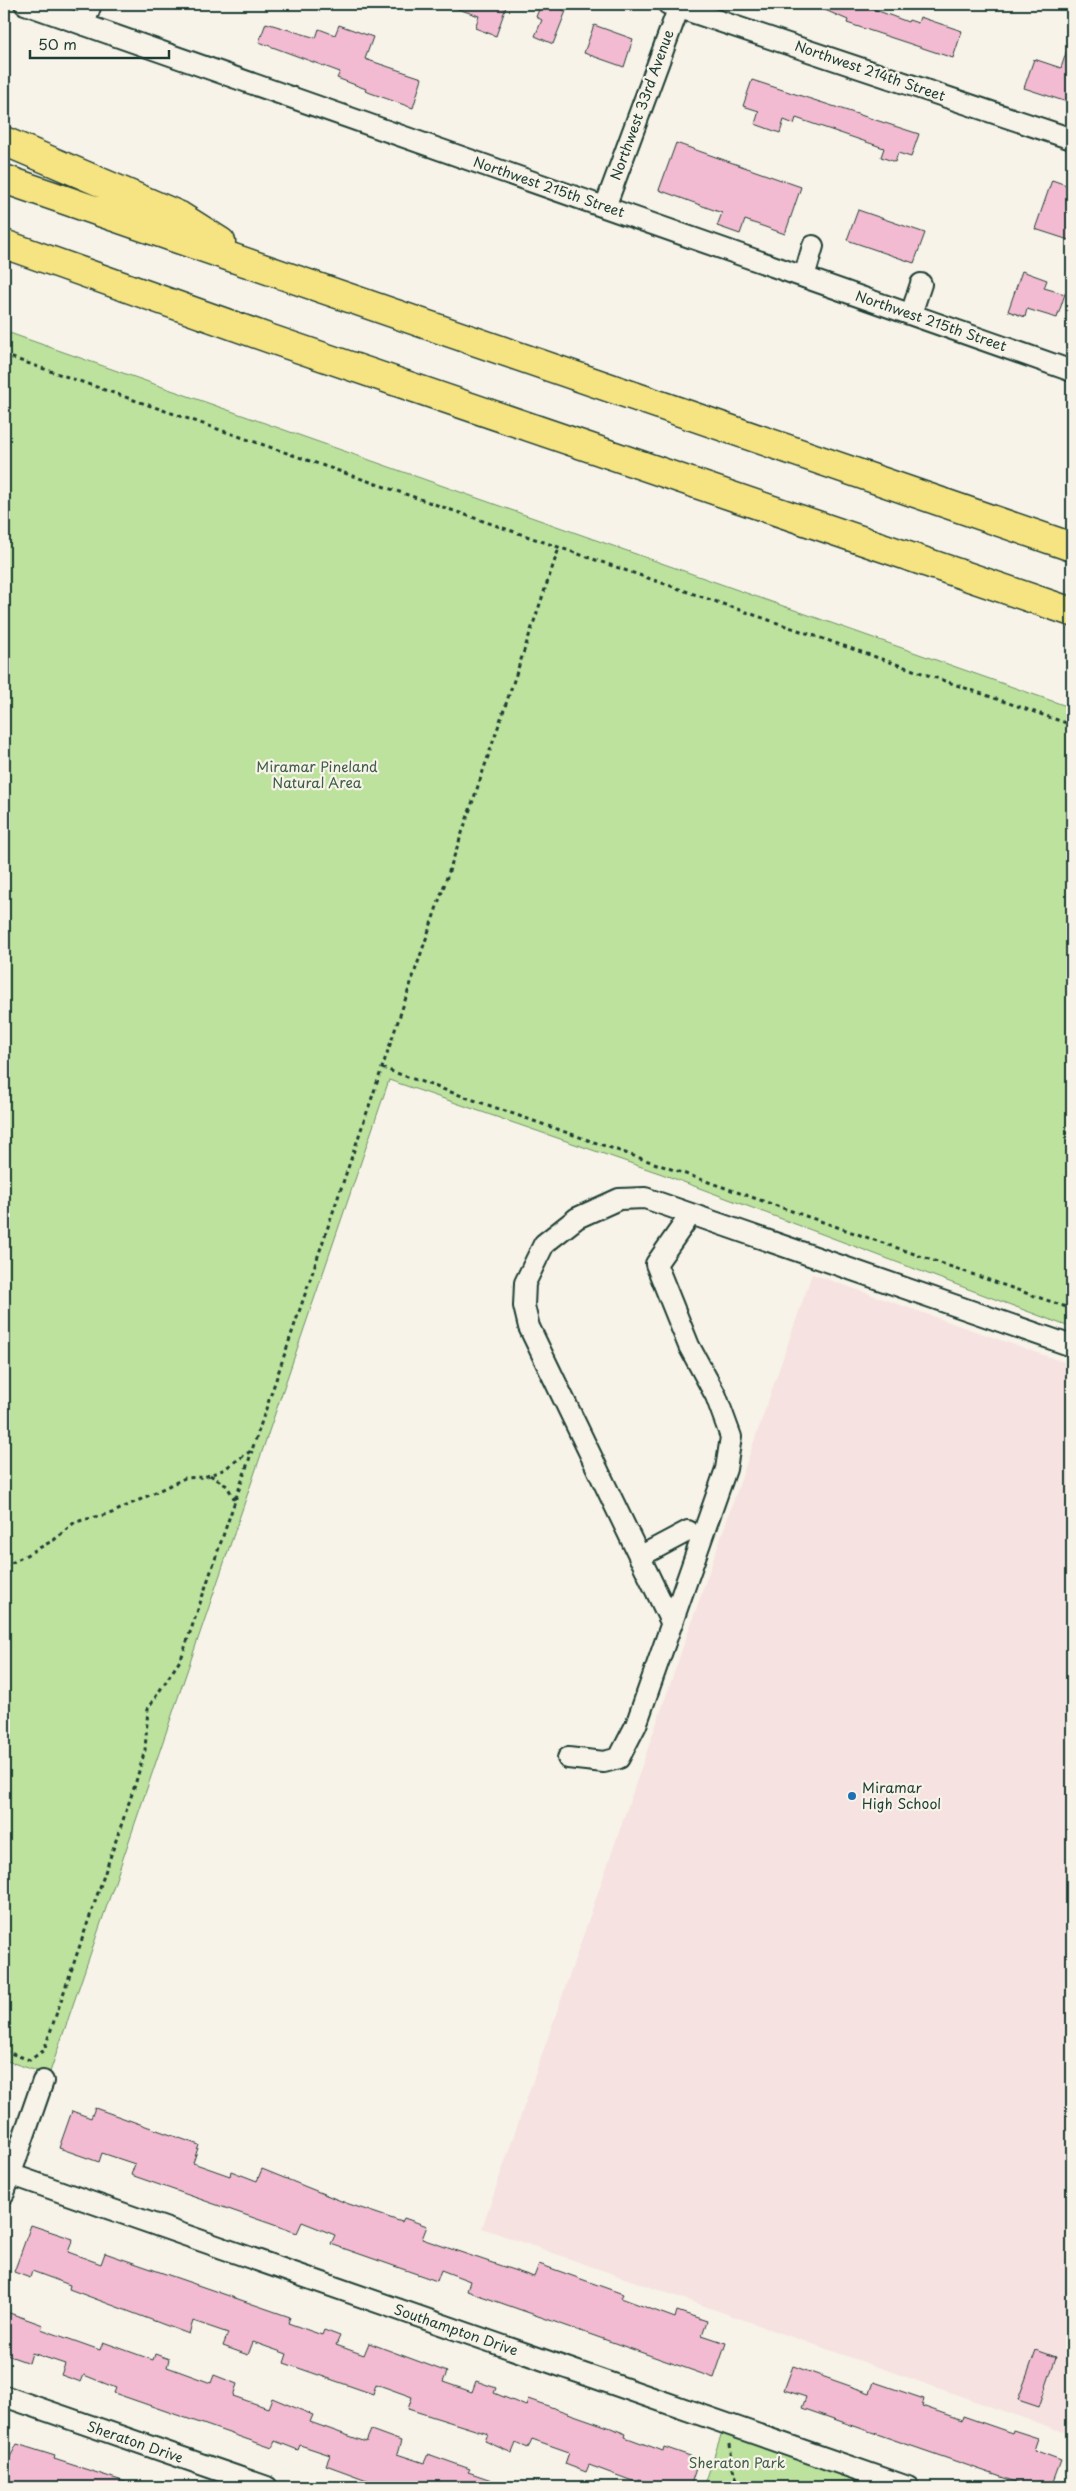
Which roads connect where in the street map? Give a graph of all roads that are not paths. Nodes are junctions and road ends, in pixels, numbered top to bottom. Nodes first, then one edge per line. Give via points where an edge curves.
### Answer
1 (26, 4) edge
2 (92, 4) edge
3 (675, 5) edge
4 (84, 25) junction
5 (1072, 139) edge
6 (4, 141) edge
7 (4, 179) edge
8 (605, 207) junction
9 (4, 244) edge
10 (813, 246) dead end
11 (261, 267) junction
12 (804, 276) junction
13 (921, 284) dead end
14 (912, 314) junction
15 (1072, 370) edge
16 (1072, 547) edge
17 (1072, 612) edge
18 (691, 1214) junction
19 (1072, 1346) edge
20 (688, 1531) dead end
21 (640, 1557) junction
22 (672, 1624) junction
23 (568, 1758) dead end
24 (43, 2081) dead end
25 (6, 2180) edge
26 (4, 2396) edge
27 (266, 2487) edge
28 (908, 2487) edge

1 - 4 street, Northwest 215th Street
2 - 4 street
3 - 5 street, Northwest 214th Street
3 - 8 street, Northwest 33rd Avenue
4 - 8 street, Northwest 215th Street
6 - 11 highway via 180,216
7 - 11 highway
8 - 12 street, Northwest 215th Street
9 - 17 highway
10 - 12 street
11 - 16 highway
12 - 14 street, Northwest 215th Street
13 - 14 street
14 - 15 street, Northwest 215th Street
18 - 19 street
18 - 21 street via 645,1198 619,1199 577,1218 544,1244 525,1283 524,1306 529,1327
18 - 22 street via 656,1264 689,1346 716,1396 731,1437 726,1469
20 - 21 street
21 - 22 street
22 - 23 street via 636,1725 619,1758 604,1762
24 - 25 street
25 - 28 street, Southampton Drive
26 - 27 street, Sheraton Drive

